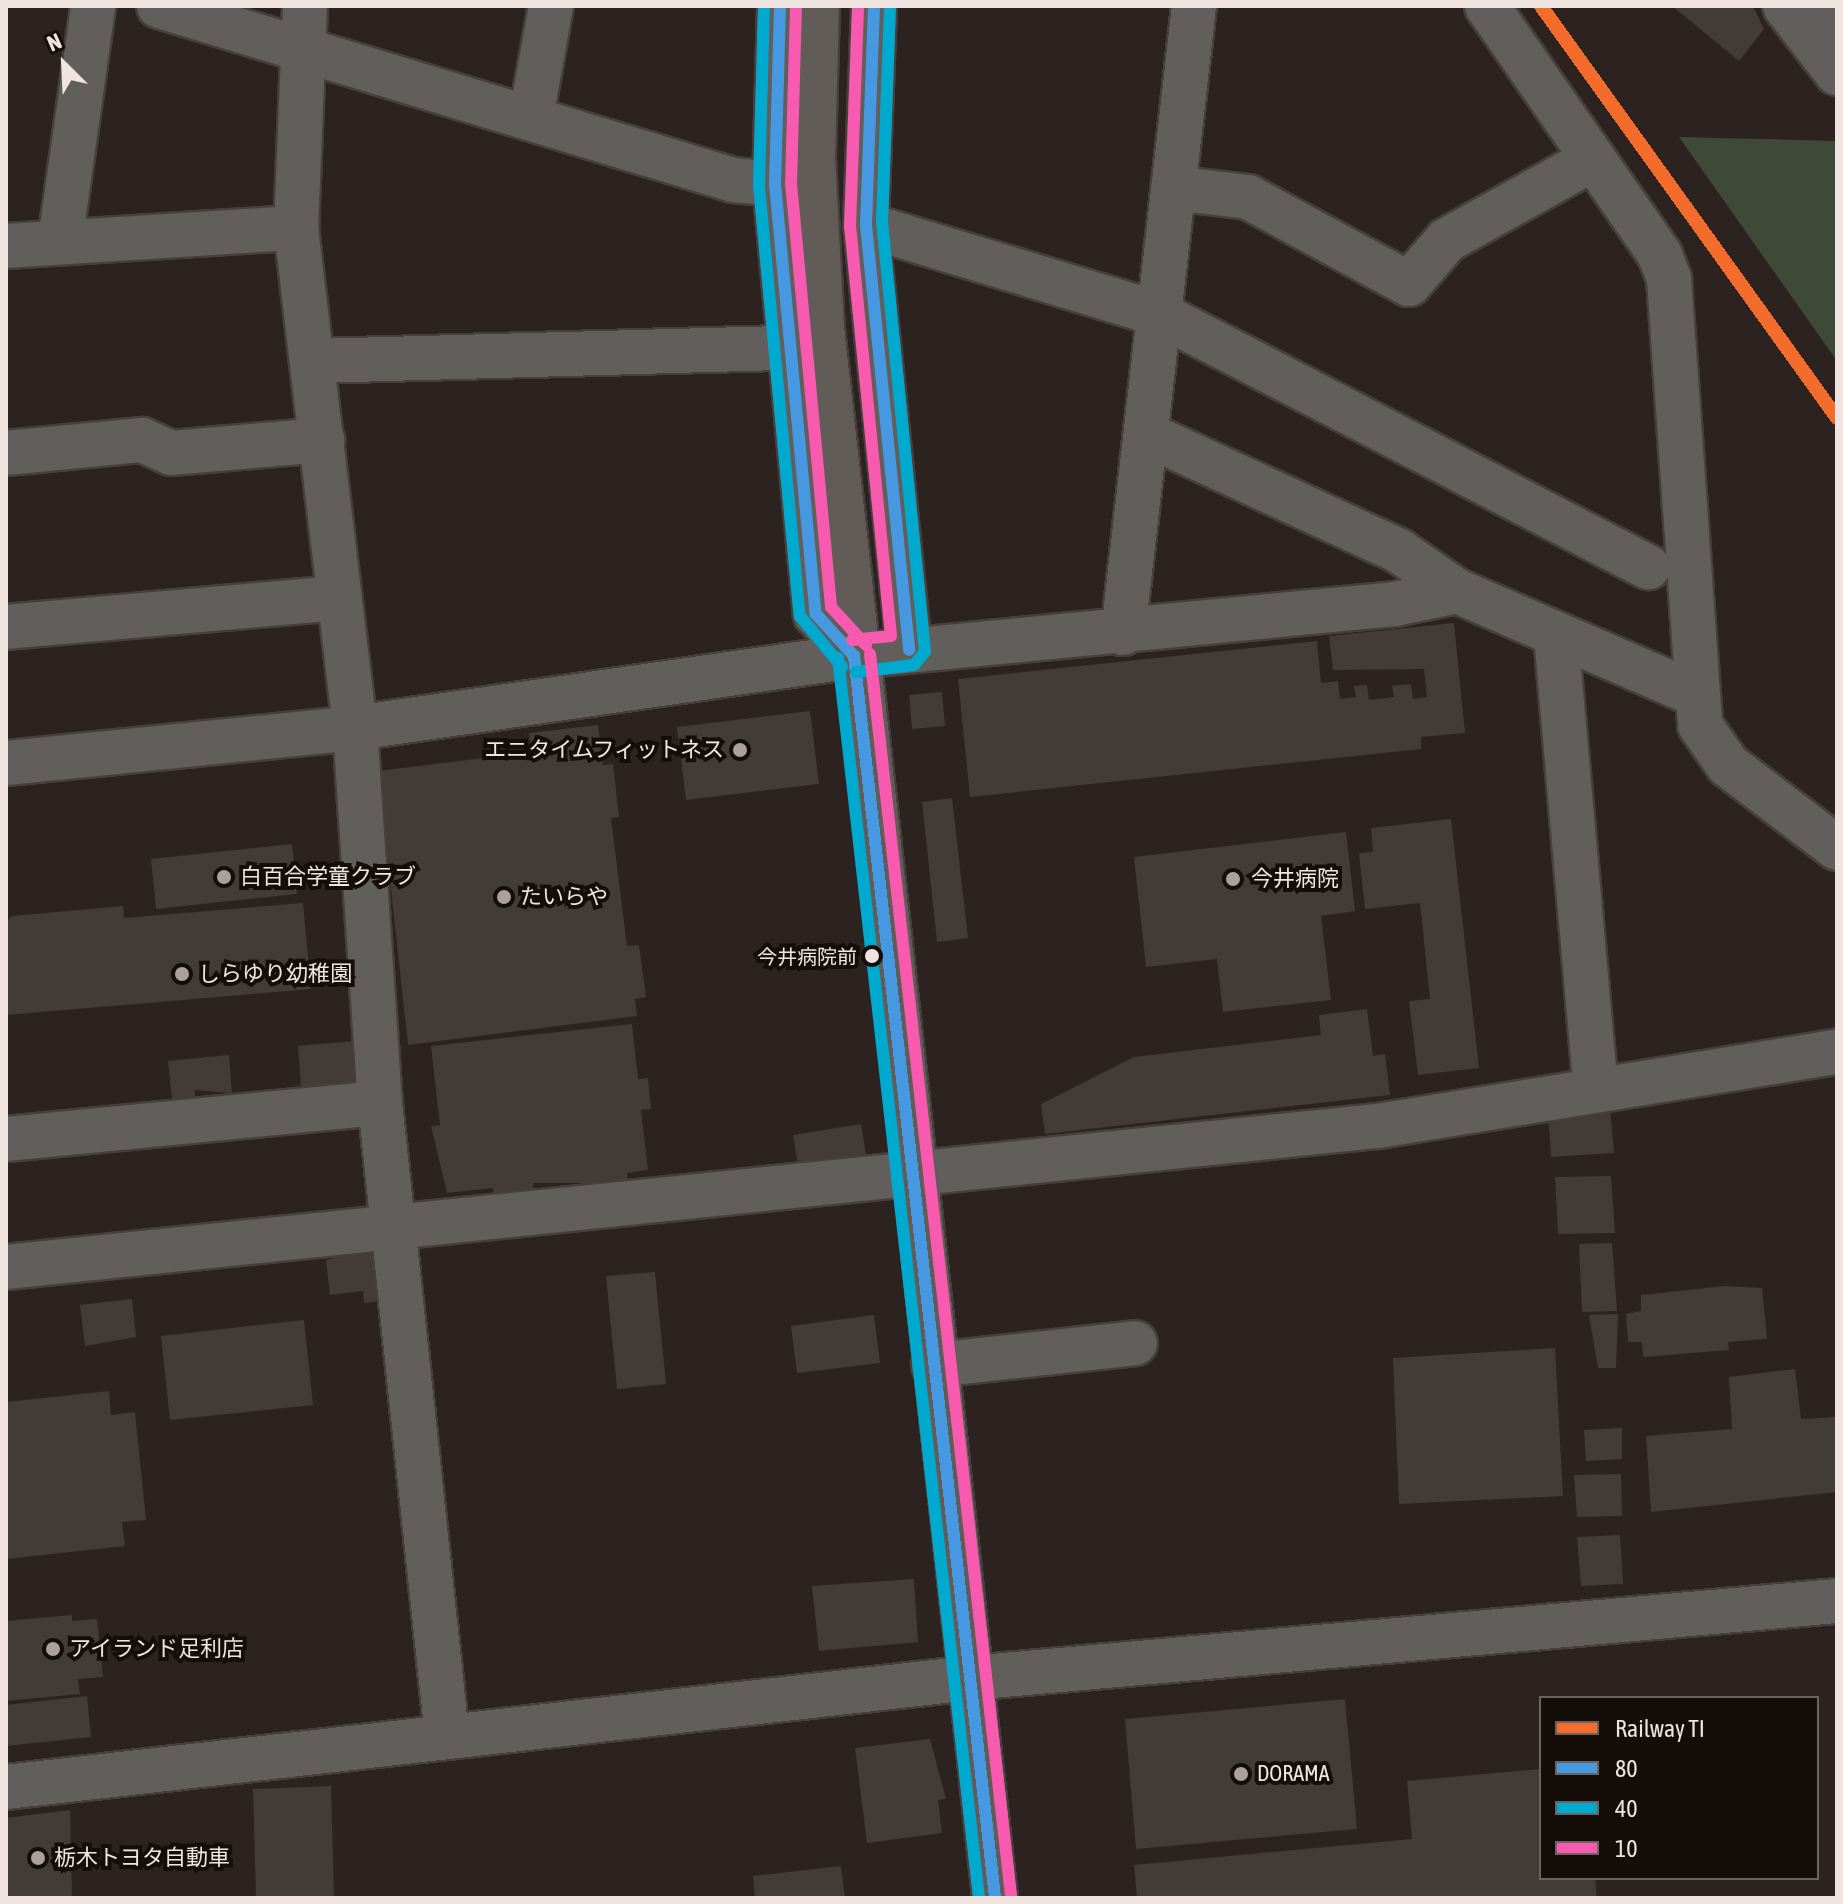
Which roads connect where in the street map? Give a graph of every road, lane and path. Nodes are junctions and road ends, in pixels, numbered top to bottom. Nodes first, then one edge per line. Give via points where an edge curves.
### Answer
1 (93, 6) edge
2 (159, 6) edge
3 (551, 6) edge
4 (874, 6) edge
5 (1194, 6) edge
6 (1487, 6) edge
7 (1785, 6) edge
8 (1829, 6) edge
9 (804, 11) edge
10 (1837, 25) edge
11 (304, 27) edge
12 (1837, 73) edge
13 (531, 117) junction
14 (1593, 159) junction
15 (775, 184) junction
16 (1173, 188) junction
17 (866, 225) junction
18 (296, 228) junction
19 (60, 242) junction
20 (6, 246) edge
21 (1159, 314) junction
22 (786, 348) junction
23 (315, 361) junction
24 (1146, 434) junction
25 (322, 440) junction
26 (6, 453) edge
27 (1648, 567) dead end
28 (1457, 591) junction
29 (339, 598) junction
30 (6, 627) edge
31 (1123, 633) junction
32 (1556, 635) junction
33 (909, 650) junction
34 (854, 656) junction
35 (1693, 693) junction
36 (355, 728) junction
37 (6, 763) edge
38 (1837, 848) edge
39 (1837, 1052) edge
40 (1596, 1089) junction
41 (380, 1103) junction
42 (6, 1139) edge
43 (912, 1171) junction
44 (393, 1231) junction
45 (6, 1267) edge
46 (1135, 1343) dead end
47 (934, 1365) junction
48 (1837, 1601) edge
49 (970, 1678) junction
50 (447, 1736) junction
51 (6, 1787) edge
52 (995, 1898) edge

1 - 19 street
2 - 11 street
3 - 13 street
4 - 17 street
5 - 16 street
6 - 14 street
7 - 12 street
8 - 10 street
9 - 15 street
9 - 34 highway via 817,242
11 - 13 street
11 - 18 street
13 - 15 street via 733,180
14 - 16 street via 1447,240 1409,284 1248,197
14 - 35 street via 1660,255 1669,279
15 - 22 street
16 - 21 street
17 - 21 street
17 - 33 street
18 - 19 street
18 - 23 street
19 - 20 street
21 - 24 street
21 - 27 street via 1434,462
22 - 23 street
22 - 34 street via 816,614
23 - 25 street
24 - 28 street via 1399,551
24 - 31 street
25 - 26 street via 171,453 142,440
25 - 29 street
28 - 31 street
28 - 32 street
29 - 30 street
29 - 36 street
31 - 33 street
32 - 35 street
32 - 40 street
33 - 34 street
34 - 36 street
34 - 43 highway
35 - 38 street via 1700,725 1728,765
36 - 37 street
36 - 41 street
39 - 40 street
40 - 43 street via 1378,1126
41 - 42 street
41 - 44 street
43 - 44 street
43 - 47 highway
44 - 45 street
44 - 50 street
46 - 47 street
47 - 49 highway
48 - 49 street
49 - 50 street
49 - 52 highway
50 - 51 street

